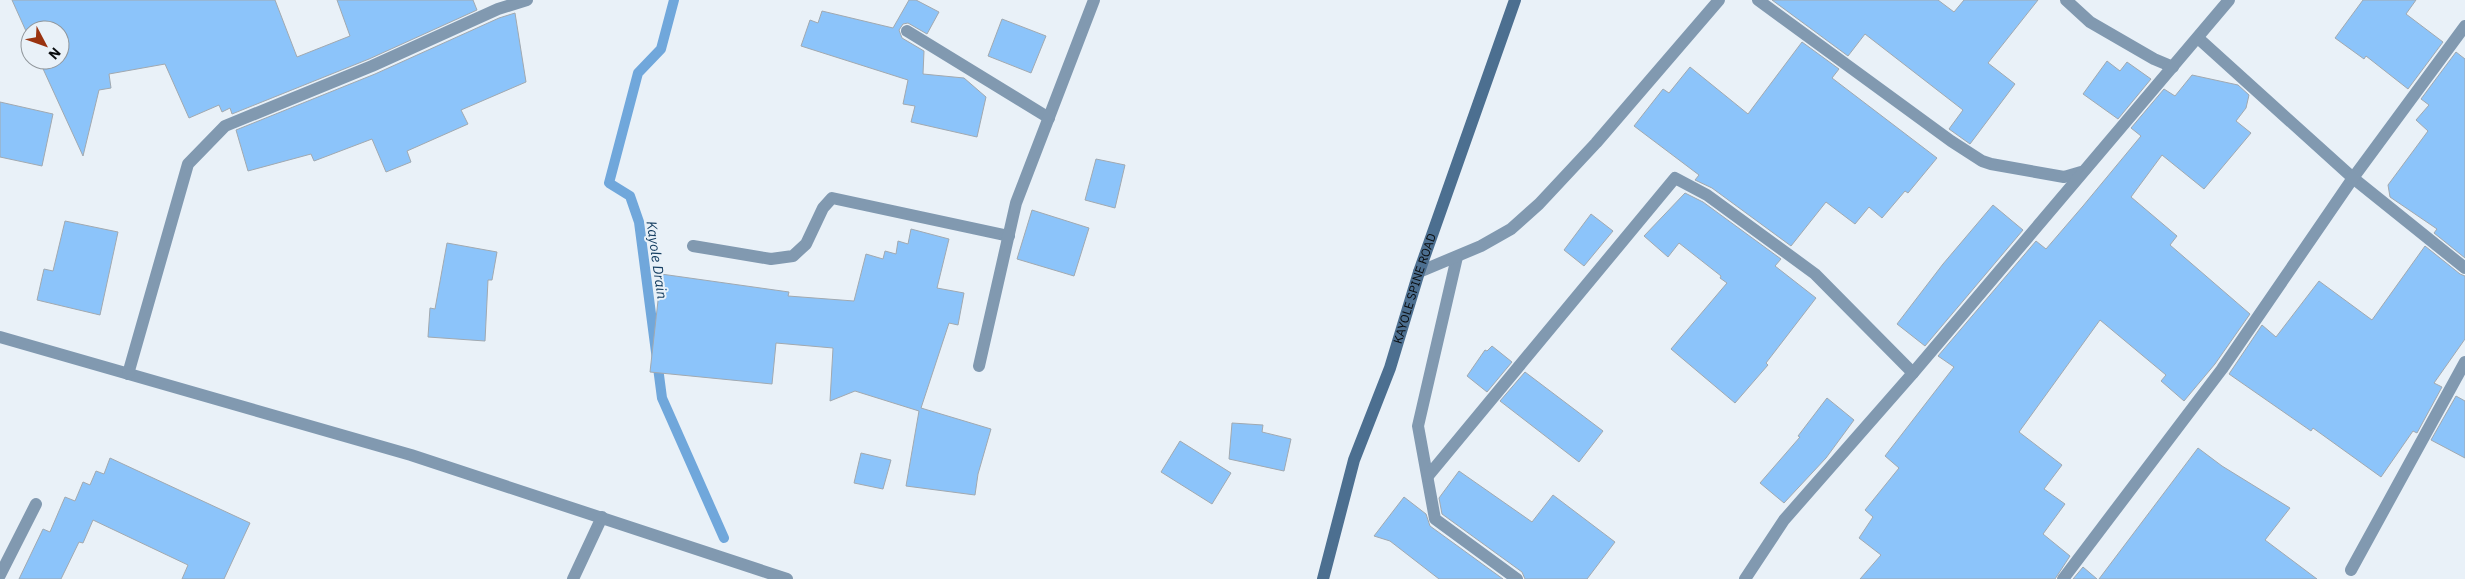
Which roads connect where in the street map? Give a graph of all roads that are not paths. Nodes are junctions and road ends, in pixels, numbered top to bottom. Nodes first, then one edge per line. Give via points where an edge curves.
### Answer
1 (527, 0) edge
2 (1094, 0) edge
3 (1515, 0) edge
4 (1719, 0) edge
5 (1758, 0) edge
6 (2066, 0) edge
7 (2229, 0) edge
8 (2465, 26) edge
9 (907, 31) dead end
10 (2198, 38) junction
11 (2173, 67) junction
12 (1049, 118) junction
13 (2081, 172) junction
14 (2354, 178) junction
15 (1009, 236) junction
16 (693, 246) dead end
17 (1457, 257) junction
18 (2465, 268) edge
19 (1419, 272) junction
20 (2, 341) edge
21 (2465, 362) edge
22 (980, 366) dead end
23 (128, 374) junction
24 (1913, 374) junction
25 (1428, 476) junction
26 (36, 504) dead end
27 (602, 517) junction
28 (2351, 570) dead end
29 (0, 576) edge
30 (573, 579) edge
31 (787, 579) edge
32 (1323, 579) edge
33 (1517, 579) edge
34 (1745, 579) edge
35 (2063, 579) edge

1 - 23 street via 498,9 372,66 225,126 188,164
2 - 12 street
3 - 19 main road, KAYOLE SPINE ROAD
4 - 17 street via 1540,204 1511,229
5 - 13 street via 1951,142 1982,161 2064,177
6 - 11 street via 2090,22
7 - 10 street
8 - 14 street
9 - 12 street
10 - 11 street
10 - 14 street
11 - 13 street
12 - 15 street via 1016,203
13 - 24 street
14 - 18 street
14 - 35 street via 2222,369
15 - 16 street via 832,198 823,208 806,244 793,256 771,259
15 - 22 street
17 - 19 street
17 - 25 street via 1418,426
19 - 32 main road, KAYOLE SPINE ROAD via 1390,368 1354,460
20 - 23 street
21 - 28 street
23 - 27 street via 411,455
24 - 25 street via 1815,274 1707,195 1675,178
24 - 34 street via 1784,520
25 - 33 street via 1435,519
26 - 29 street
27 - 30 street
27 - 31 street

